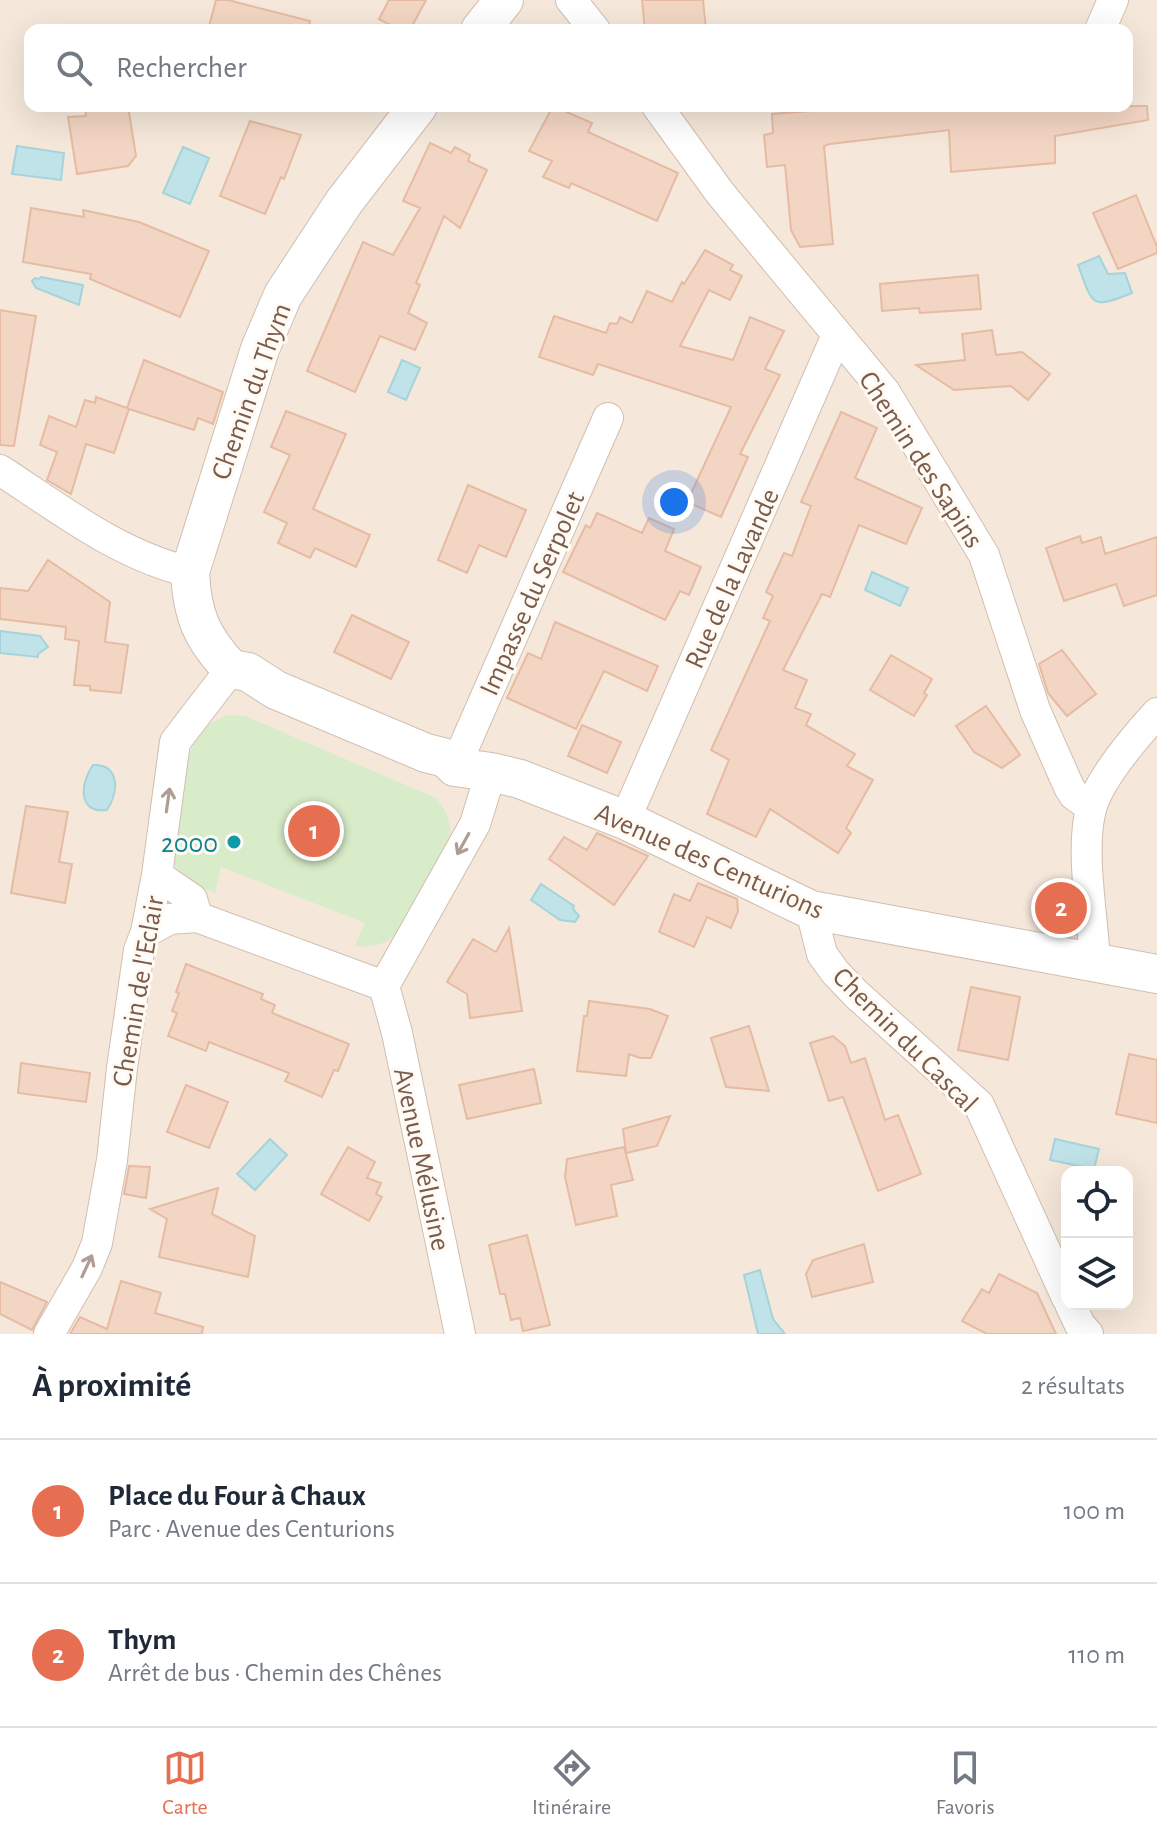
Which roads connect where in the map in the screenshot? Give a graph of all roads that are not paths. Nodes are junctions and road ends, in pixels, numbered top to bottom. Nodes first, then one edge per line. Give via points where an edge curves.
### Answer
1 (504, 0) edge
2 (571, 0) edge
3 (1113, 0) edge
4 (485, 24) edge
5 (590, 24) edge
6 (1103, 24) edge
7 (413, 112) edge
8 (661, 112) edge
9 (837, 335) junction
10 (608, 418) dead end
11 (0, 470) edge
12 (190, 572) junction
13 (231, 669) junction
14 (1157, 713) edge
15 (473, 769) junction
16 (1091, 807) junction
17 (625, 820) junction
18 (157, 875) junction
19 (811, 910) junction
20 (197, 917) junction
21 (146, 932) junction
22 (1095, 962) junction
23 (1157, 974) edge
24 (384, 986) junction
25 (1061, 1285) edge
26 (1073, 1310) edge
27 (49, 1334) edge
28 (460, 1334) edge
29 (1088, 1334) edge

1 - 4 street
2 - 5 street
3 - 6 street
7 - 12 street, Chemin du Thym via 344,202 283,295 260,349
8 - 9 street, Chemin des Sapins via 720,193
9 - 16 street, Chemin des Sapins via 885,392 984,555 1035,710 1069,787
9 - 17 street, Rue de la Lavande
10 - 15 street, Impasse du Serpolet
11 - 12 street via 115,543
12 - 13 street via 196,615 210,647
13 - 15 street, Avenue des Centurions
18 -> 13 street, Chemin de l'Eclair via 175,742
14 - 16 street via 1117,762
15 - 17 street, Avenue des Centurions via 520,779
15 -> 24 street, Impasse du Serpolet via 475,824
16 - 22 street via 1088,847
17 - 19 street, Avenue des Centurions
18 - 20 street via 192,899
18 - 21 street, Chemin de l'Eclair
19 - 22 street, Avenue des Centurions
19 - 25 street, Chemin du Cascal via 822,954 835,972 979,1105
20 - 21 street via 170,919
20 - 24 street
27 -> 21 street, Chemin de l'Eclair via 97,1243 139,950
22 - 23 street, Avenue des Centurions
24 - 28 street, Avenue Mélusine
26 - 29 street

